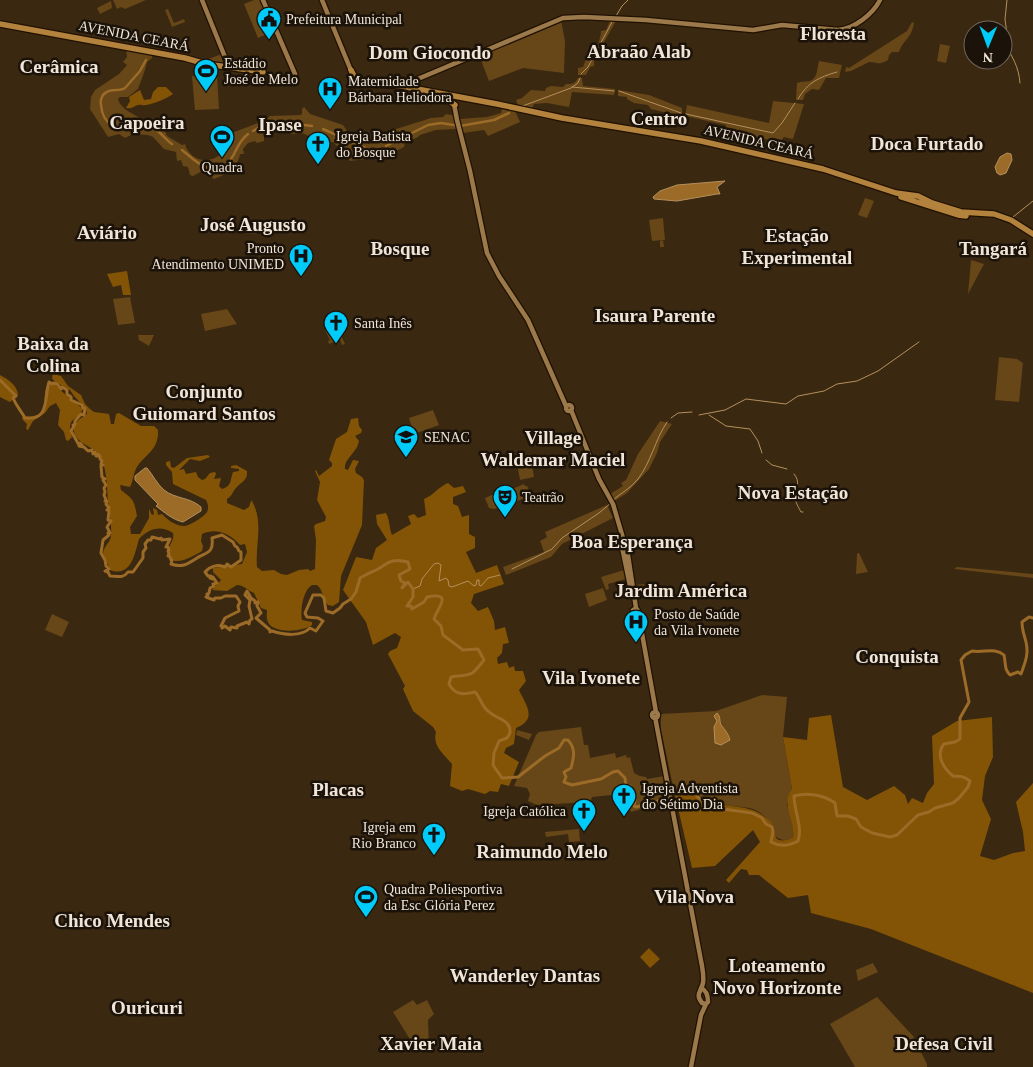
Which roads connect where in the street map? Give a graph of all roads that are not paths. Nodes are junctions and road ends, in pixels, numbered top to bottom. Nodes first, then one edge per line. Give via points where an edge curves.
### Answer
1 (202, 0) edge
2 (264, 0) edge
3 (322, 0) edge
4 (880, 0) edge
5 (0, 24) edge
6 (139, 44) dead end
7 (147, 51) junction
8 (229, 67) junction
9 (351, 70) junction
10 (263, 72) dead end
11 (295, 74) dead end
12 (353, 82) junction
13 (365, 82) junction
14 (401, 86) junction
15 (392, 88) junction
16 (439, 95) junction
17 (452, 96) junction
18 (462, 99) junction
19 (455, 106) junction
20 (698, 142) junction
21 (974, 214) junction
22 (1033, 234) edge
23 (1033, 238) edge
24 (671, 797) junction
25 (701, 988) junction
26 (707, 995) junction
27 (703, 1003) junction
28 (691, 1067) edge

1 - 8 main road
2 - 11 main road
3 - 9 main road
4 - 14 main road via 871,13 838,30 782,25 753,30 646,20 563,18
5 - 7 main road, AVENIDA CEARÁ via 67,33
6 - 7 main road
7 - 8 main road, AVENIDA CEARÁ
8 - 10 main road, AVENIDA CEARÁ
9 - 12 main road
9 - 13 main road via 356,79
12 - 13 main road, AVENIDA CEARÁ
12 - 15 main road, AVENIDA CEARÁ
13 - 14 main road, AVENIDA CEARÁ
14 - 15 main road
14 - 17 main road, AVENIDA CEARÁ
15 - 16 main road, AVENIDA CEARÁ
16 - 17 main road, AVENIDA CEARÁ
16 - 19 main road
17 - 18 main road, AVENIDA CEARÁ
17 - 19 main road
17 - 20 main road, AVENIDA CEARÁ
18 - 19 main road
18 - 20 main road, AVENIDA CEARÁ via 565,122
19 - 24 main road via 484,242 500,274 532,323 599,483 612,505 629,562 635,610
20 - 21 main road, AVENIDA CEARÁ via 822,172 919,200 958,215
21 - 22 main road, AVENIDA CEARÁ via 1008,218
21 - 23 main road, AVENIDA CEARÁ via 1001,219
24 - 25 main road via 702,966
24 - 26 main road
25 - 26 main road
25 - 27 main road via 698,994
26 - 27 main road via 708,1002
27 - 28 main road

